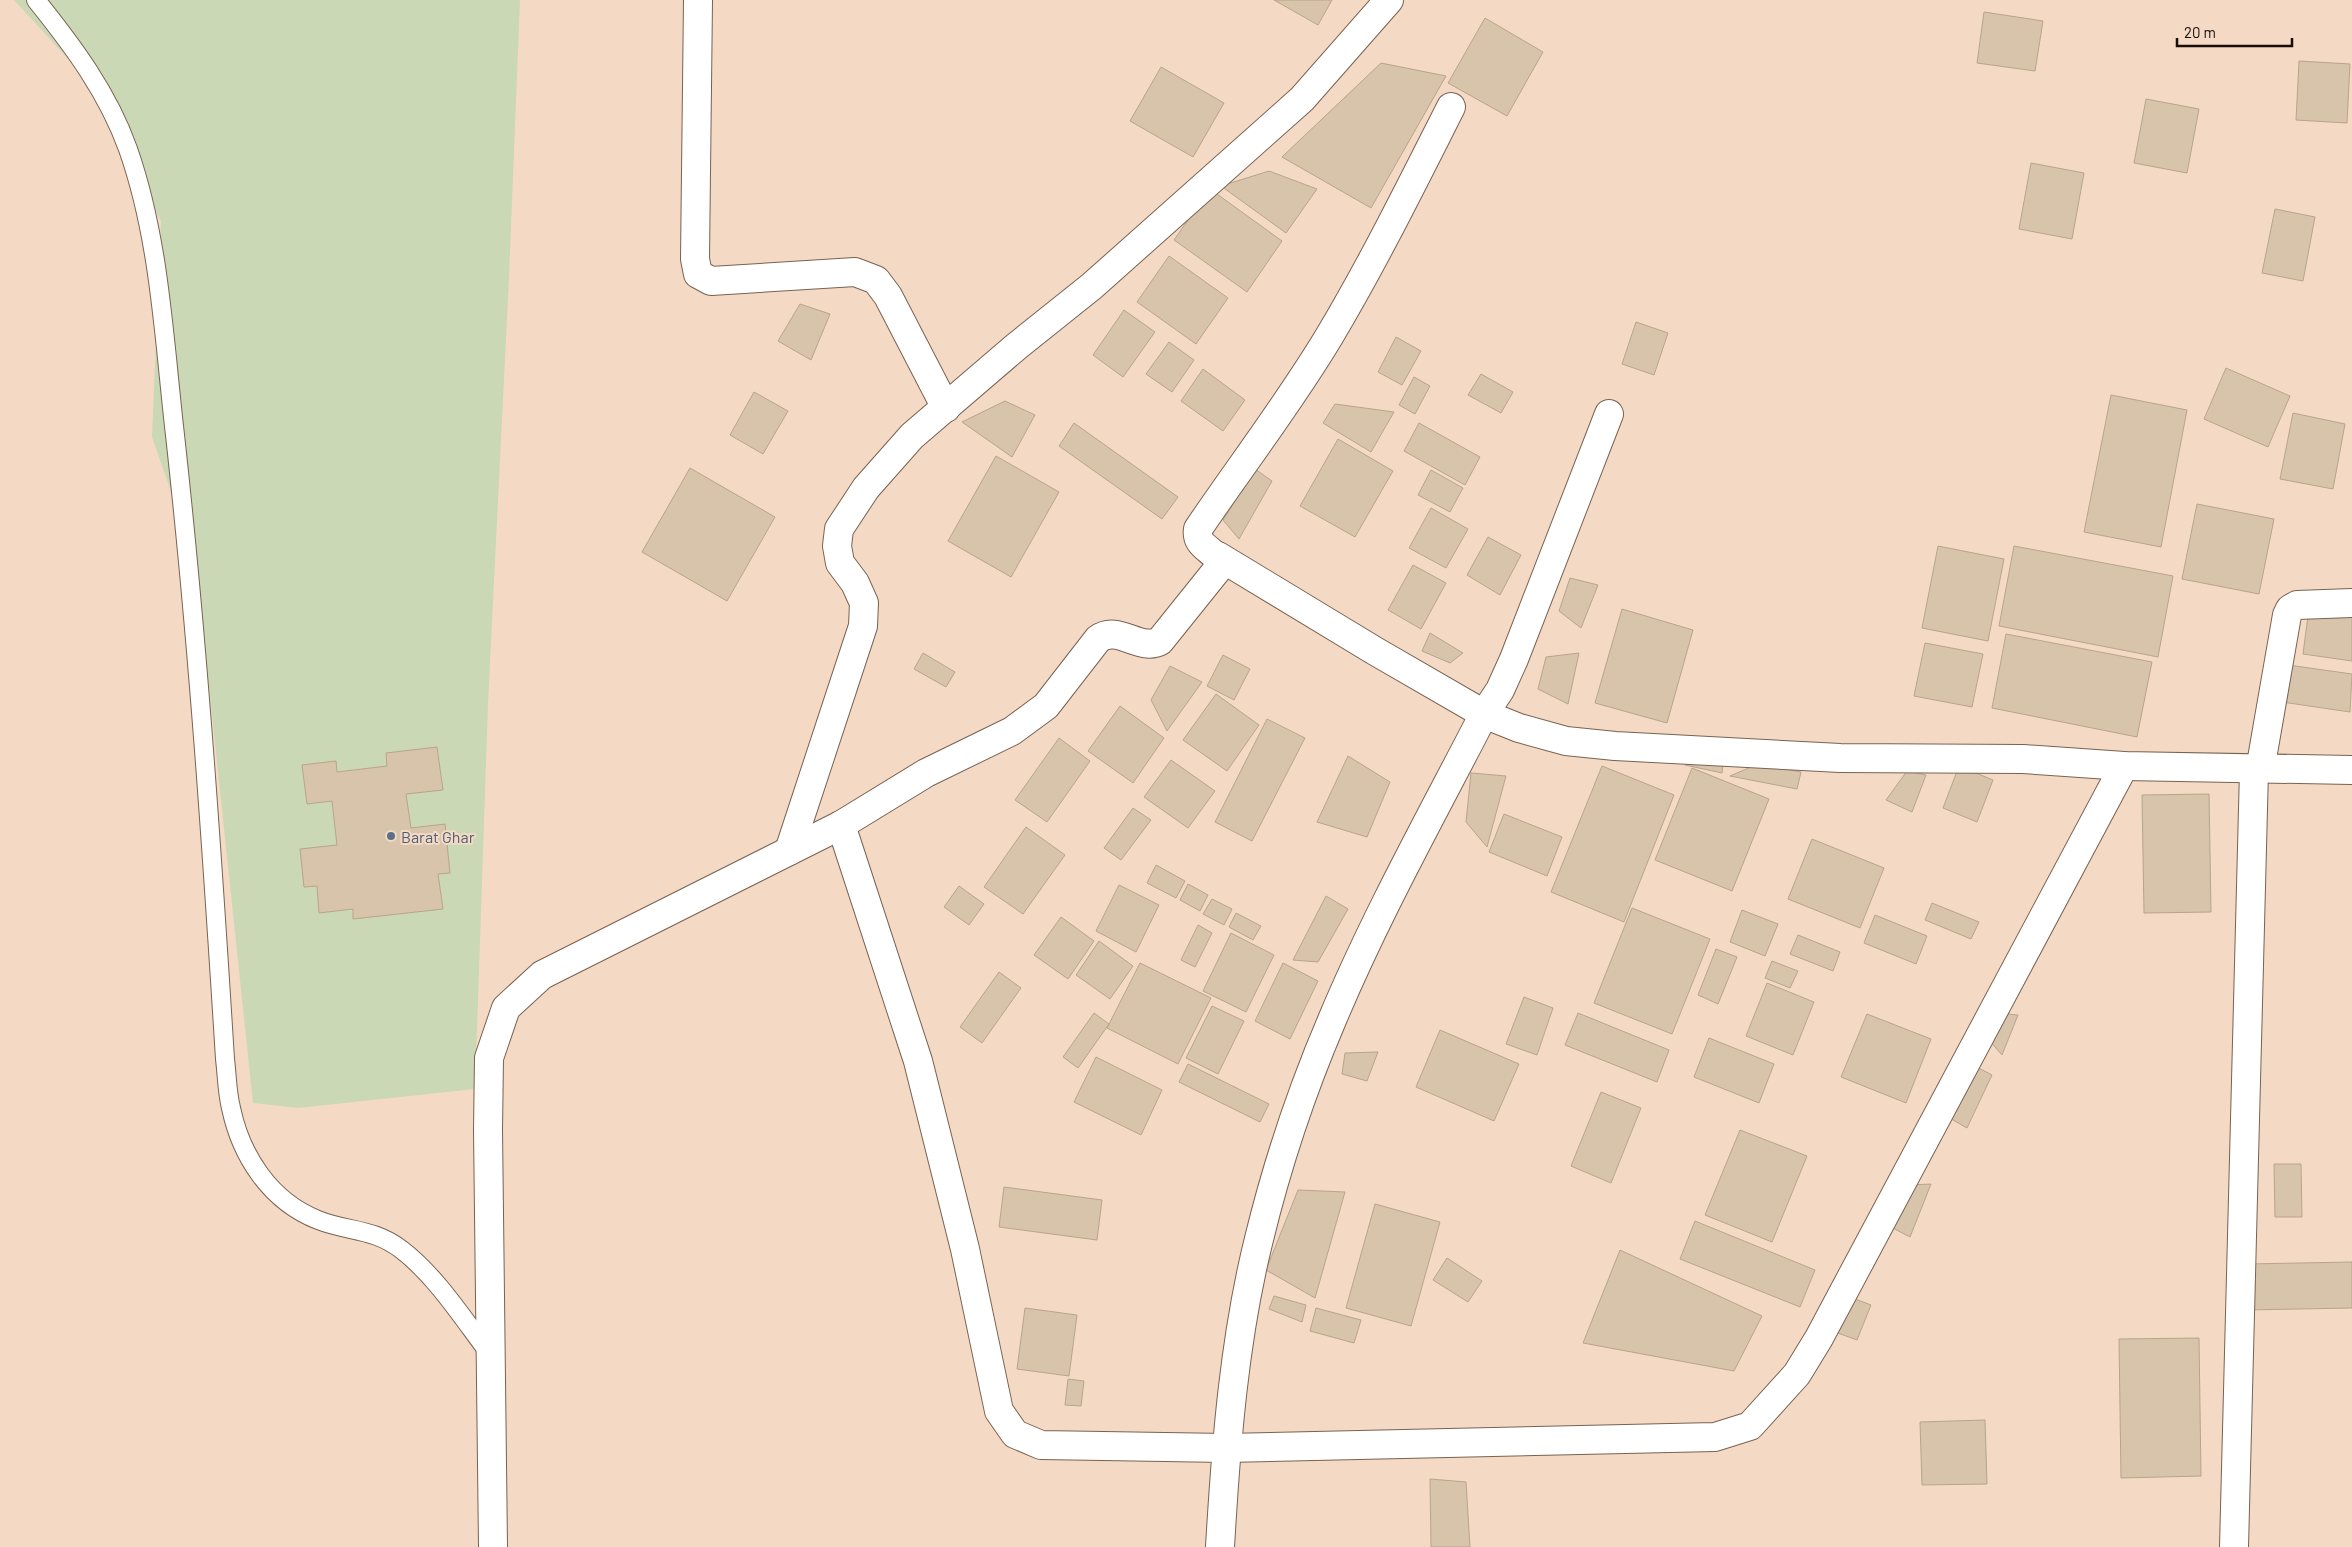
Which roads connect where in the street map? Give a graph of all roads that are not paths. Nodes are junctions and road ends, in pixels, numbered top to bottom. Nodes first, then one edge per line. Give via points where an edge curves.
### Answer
1 (36, 0) edge
2 (698, 0) edge
3 (1389, 0) edge
4 (1450, 107) dead end
5 (946, 408) junction
6 (1608, 414) dead end
7 (1218, 556) junction
8 (2352, 604) edge
9 (1484, 714) junction
10 (2124, 766) junction
11 (2257, 770) junction
12 (2352, 770) edge
13 (841, 824) junction
14 (789, 851) junction
15 (492, 1356) junction
16 (1226, 1448) junction
17 (493, 1547) edge
18 (1220, 1547) edge
19 (2234, 1547) edge

1 - 15 lane via 90,71 128,147 140,189 157,278 192,594 225,1059 230,1108 244,1151 267,1185 290,1205 318,1220 377,1234 403,1250 426,1273
2 - 5 street via 694,259 698,274 711,281 855,272 876,280 888,296
3 - 5 street via 1302,100 1092,286
4 - 7 street via 1392,225 1330,334 1290,398 1198,529 1196,536 1200,543
5 - 14 street via 912,436 866,488 839,529 836,546 840,563 855,583 864,603 863,626
6 - 9 street via 1514,659 1500,690
7 - 9 street
7 - 13 street via 1221,563 1217,570 1160,641 1146,643 1113,633 1105,634 1046,706 1032,718 926,773
8 - 11 street via 2297,605 2287,614
9 - 10 street via 1566,741 1614,746 1840,758 2023,759
9 - 16 street via 1354,969 1302,1096 1258,1240
10 - 11 street
10 - 16 street via 1819,1338 1797,1374 1750,1426 1714,1437
11 - 12 street
11 - 19 street
13 - 14 street
13 - 16 street via 923,1080 965,1249 998,1411 1015,1434 1041,1445
14 - 15 street via 542,975 506,1008 489,1058
15 - 17 street
16 - 18 street

